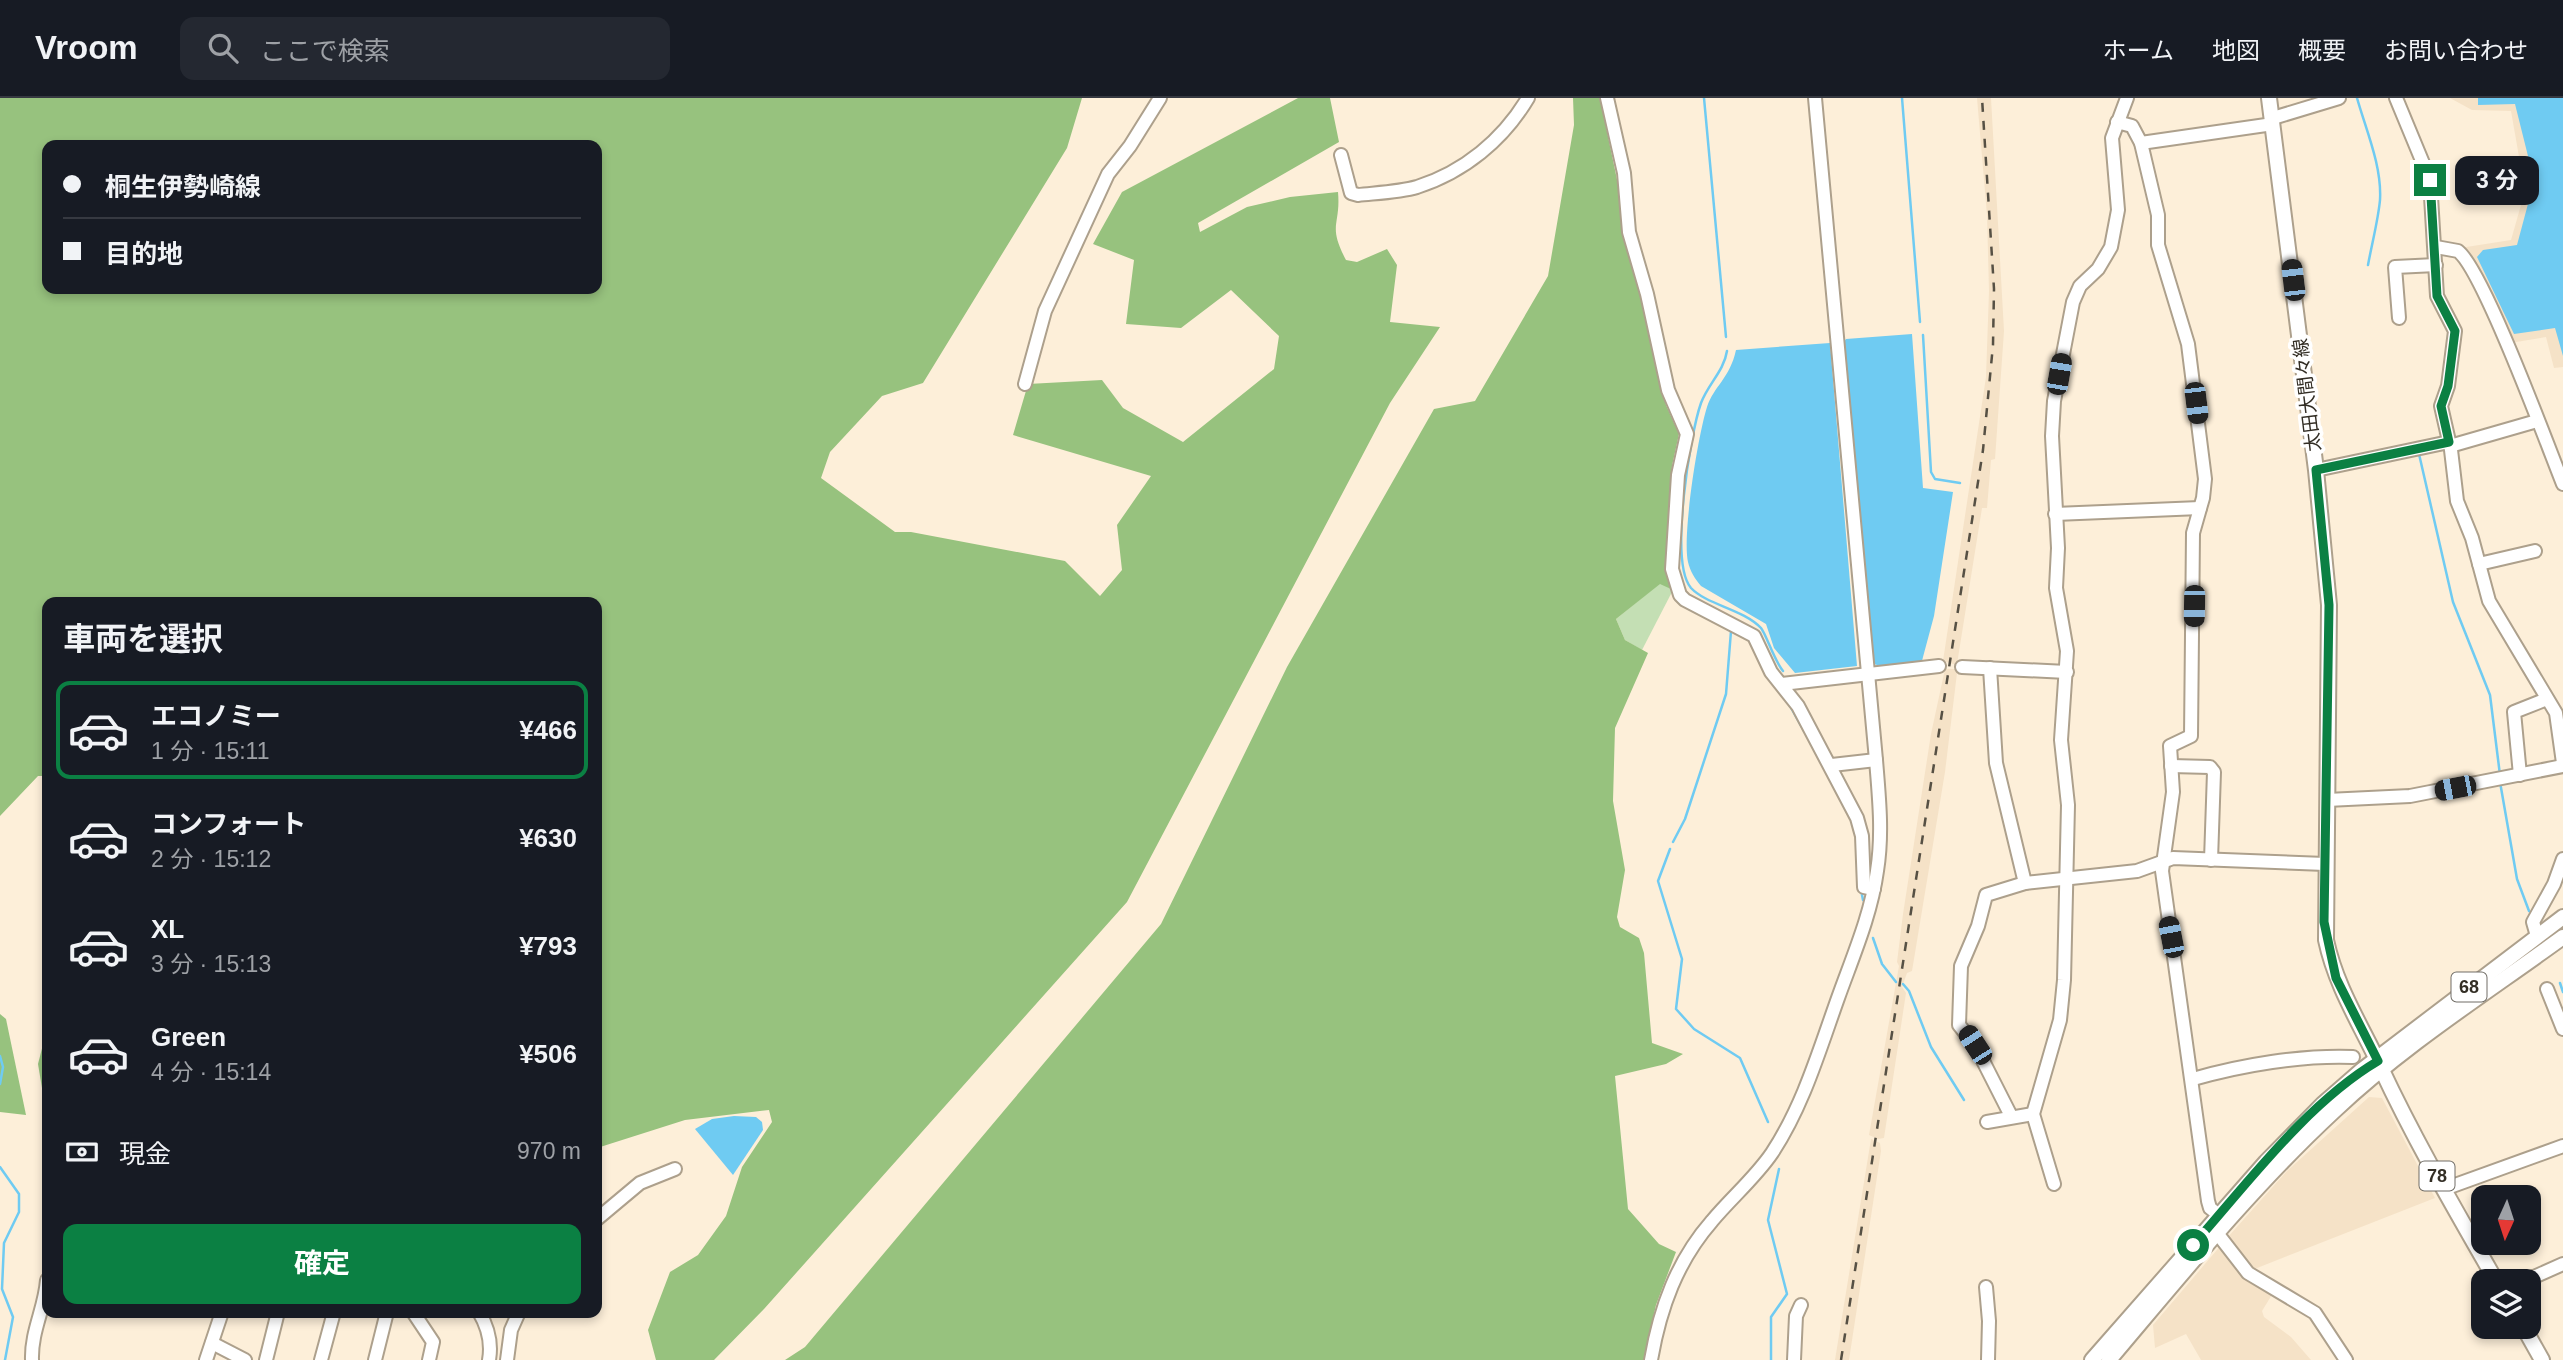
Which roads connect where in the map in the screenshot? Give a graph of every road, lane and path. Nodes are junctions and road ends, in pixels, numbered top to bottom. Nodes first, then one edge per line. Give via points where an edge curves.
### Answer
1 (1160, 98) edge
2 (1528, 98) edge
3 (1607, 98) edge
4 (1815, 98) edge
5 (2127, 98) edge
6 (2269, 98) edge
7 (2339, 98) edge
8 (2396, 98) edge
9 (2273, 121) junction
10 (2117, 122) junction
11 (2141, 143) junction
12 (1341, 155) dead end
13 (2436, 247) junction
14 (2436, 265) junction
15 (2399, 318) dead end
16 (1025, 384) dead end
17 (2537, 421) junction
18 (2449, 444) junction
19 (2557, 450) edge
20 (2316, 470) junction
21 (2563, 484) edge
22 (2200, 508) junction
23 (2054, 514) junction
24 (2535, 551) dead end
25 (2479, 564) junction
26 (1939, 666) dead end
27 (1962, 667) dead end
28 (1990, 668) junction
29 (2067, 672) junction
30 (1868, 673) junction
31 (1782, 684) junction
32 (2547, 699) junction
33 (1876, 760) junction
34 (2563, 764) edge
35 (1832, 765) junction
36 (2171, 766) junction
37 (2520, 775) junction
38 (2327, 800) junction
39 (2563, 859) edge
40 (2164, 860) junction
41 (2211, 860) junction
42 (2325, 864) junction
43 (2066, 877) junction
44 (2025, 883) junction
45 (1874, 889) junction
46 (2563, 917) edge
47 (2537, 936) junction
48 (2563, 937) edge
49 (2547, 989) dead end
50 (2563, 1029) edge
51 (2353, 1057) dead end
52 (2380, 1065) junction
53 (2193, 1079) junction
54 (2033, 1114) junction
55 (2011, 1115) junction
56 (1987, 1122) dead end
57 (2563, 1146) edge
58 (675, 1168) dead end
59 (2054, 1184) dead end
60 (2444, 1189) junction
61 (602, 1215) edge
62 (2219, 1215) junction
63 (2217, 1233) junction
64 (2563, 1264) edge
65 (2489, 1269) edge
66 (2541, 1274) edge
67 (1986, 1287) dead end
68 (1801, 1305) dead end
69 (42, 1307) edge
70 (220, 1318) edge
71 (276, 1318) edge
72 (332, 1318) edge
73 (386, 1318) edge
74 (417, 1318) edge
75 (482, 1318) edge
76 (516, 1318) edge
77 (2530, 1339) edge
78 (212, 1343) junction
79 (32, 1360) edge
80 (206, 1360) edge
81 (244, 1360) edge
82 (266, 1360) edge
83 (321, 1360) edge
84 (375, 1360) edge
85 (429, 1360) edge
86 (489, 1360) edge
87 (507, 1360) edge
88 (1651, 1360) edge
89 (1794, 1360) edge
90 (1988, 1360) edge
91 (2092, 1360) edge
92 (2109, 1360) edge
93 (2346, 1360) edge
94 (2542, 1360) edge

1 - 16 street via 1108,174 1045,311
2 - 12 street via 1508,129 1481,153 1416,187 1358,195 1352,192
3 - 31 street via 1624,173 1629,232 1668,390 1687,434 1678,475 1673,574 1685,600 1754,636 1771,673
4 - 30 street
5 - 10 street
6 - 9 main road, 太田大間々線 / 78
7 - 9 street
8 - 13 street via 2430,180
9 - 11 street
9 - 20 main road, 太田大間々線 / 78
10 - 11 street via 2132,126
10 - 23 street via 2112,138 2118,194 2114,235 2104,261 2080,286 2073,302 2054,401
11 - 22 street via 2158,215 2158,245 2188,344 2205,478
13 - 14 street
13 - 17 street via 2458,251 2466,258
14 - 15 street via 2395,267
14 - 18 street via 2439,302 2455,331 2441,406
17 - 18 street
17 - 19 street
18 - 20 street
18 - 25 street via 2457,501
19 - 21 street
20 - 38 main road, 太田大間々線 / 78 via 2329,605
22 - 23 street
22 - 36 street via 2193,533 2190,736 2170,746
23 - 29 street via 2056,588
24 - 25 street
25 - 32 street via 2496,615
26 - 30 street
27 - 28 street
28 - 29 street
28 - 44 street via 1996,763
29 - 43 street via 2061,740 2068,791
30 - 31 street
30 - 33 street
31 - 35 street
32 - 34 street via 2557,718
32 - 37 street via 2514,712
33 - 35 street
33 - 45 street via 1880,844
34 - 37 street
35 - 45 street via 1860,826 1864,887
36 - 40 street via 2173,792
36 - 41 street via 2210,767 2214,772
37 - 38 street via 2410,796
38 - 42 main road, 太田大間々線 / 78
39 - 47 street via 2533,922
40 - 41 street
40 - 43 street via 2137,871
40 - 53 street via 2166,914
41 - 42 street
42 - 52 main road, 太田大間々線 / 78 via 2324,922 2330,958 2341,990
43 - 44 street
43 - 54 street via 2060,1020
44 - 55 street via 1986,895 1960,972 1959,1025 1975,1045
45 - 88 street via 1805,1091 1788,1127 1766,1161 1710,1222 1680,1265 1662,1308
46 - 47 main road, 68
47 - 52 main road, 68
48 - 52 main road, 68
49 - 50 street
51 - 53 street via 2216,1072
52 - 60 main road, 太田大間々線 / 78
52 - 62 main road, 68 via 2323,1104
52 - 63 main road, 68
53 - 62 street via 2208,1204
54 - 55 street
54 - 59 street
55 - 56 street
57 - 60 street
58 - 61 street via 640,1183
60 - 65 main road, 太田大間々線 / 78
62 - 91 main road, 68
63 - 92 main road, 68
63 - 93 street via 2248,1273 2315,1313
64 - 66 street
67 - 90 street
68 - 89 street
69 - 79 street via 33,1332
70 - 78 street
71 - 82 street
72 - 83 street
73 - 84 street
74 - 85 street via 433,1342
75 - 86 street via 488,1331
76 - 87 street
77 - 94 main road
78 - 80 street
78 - 81 street

